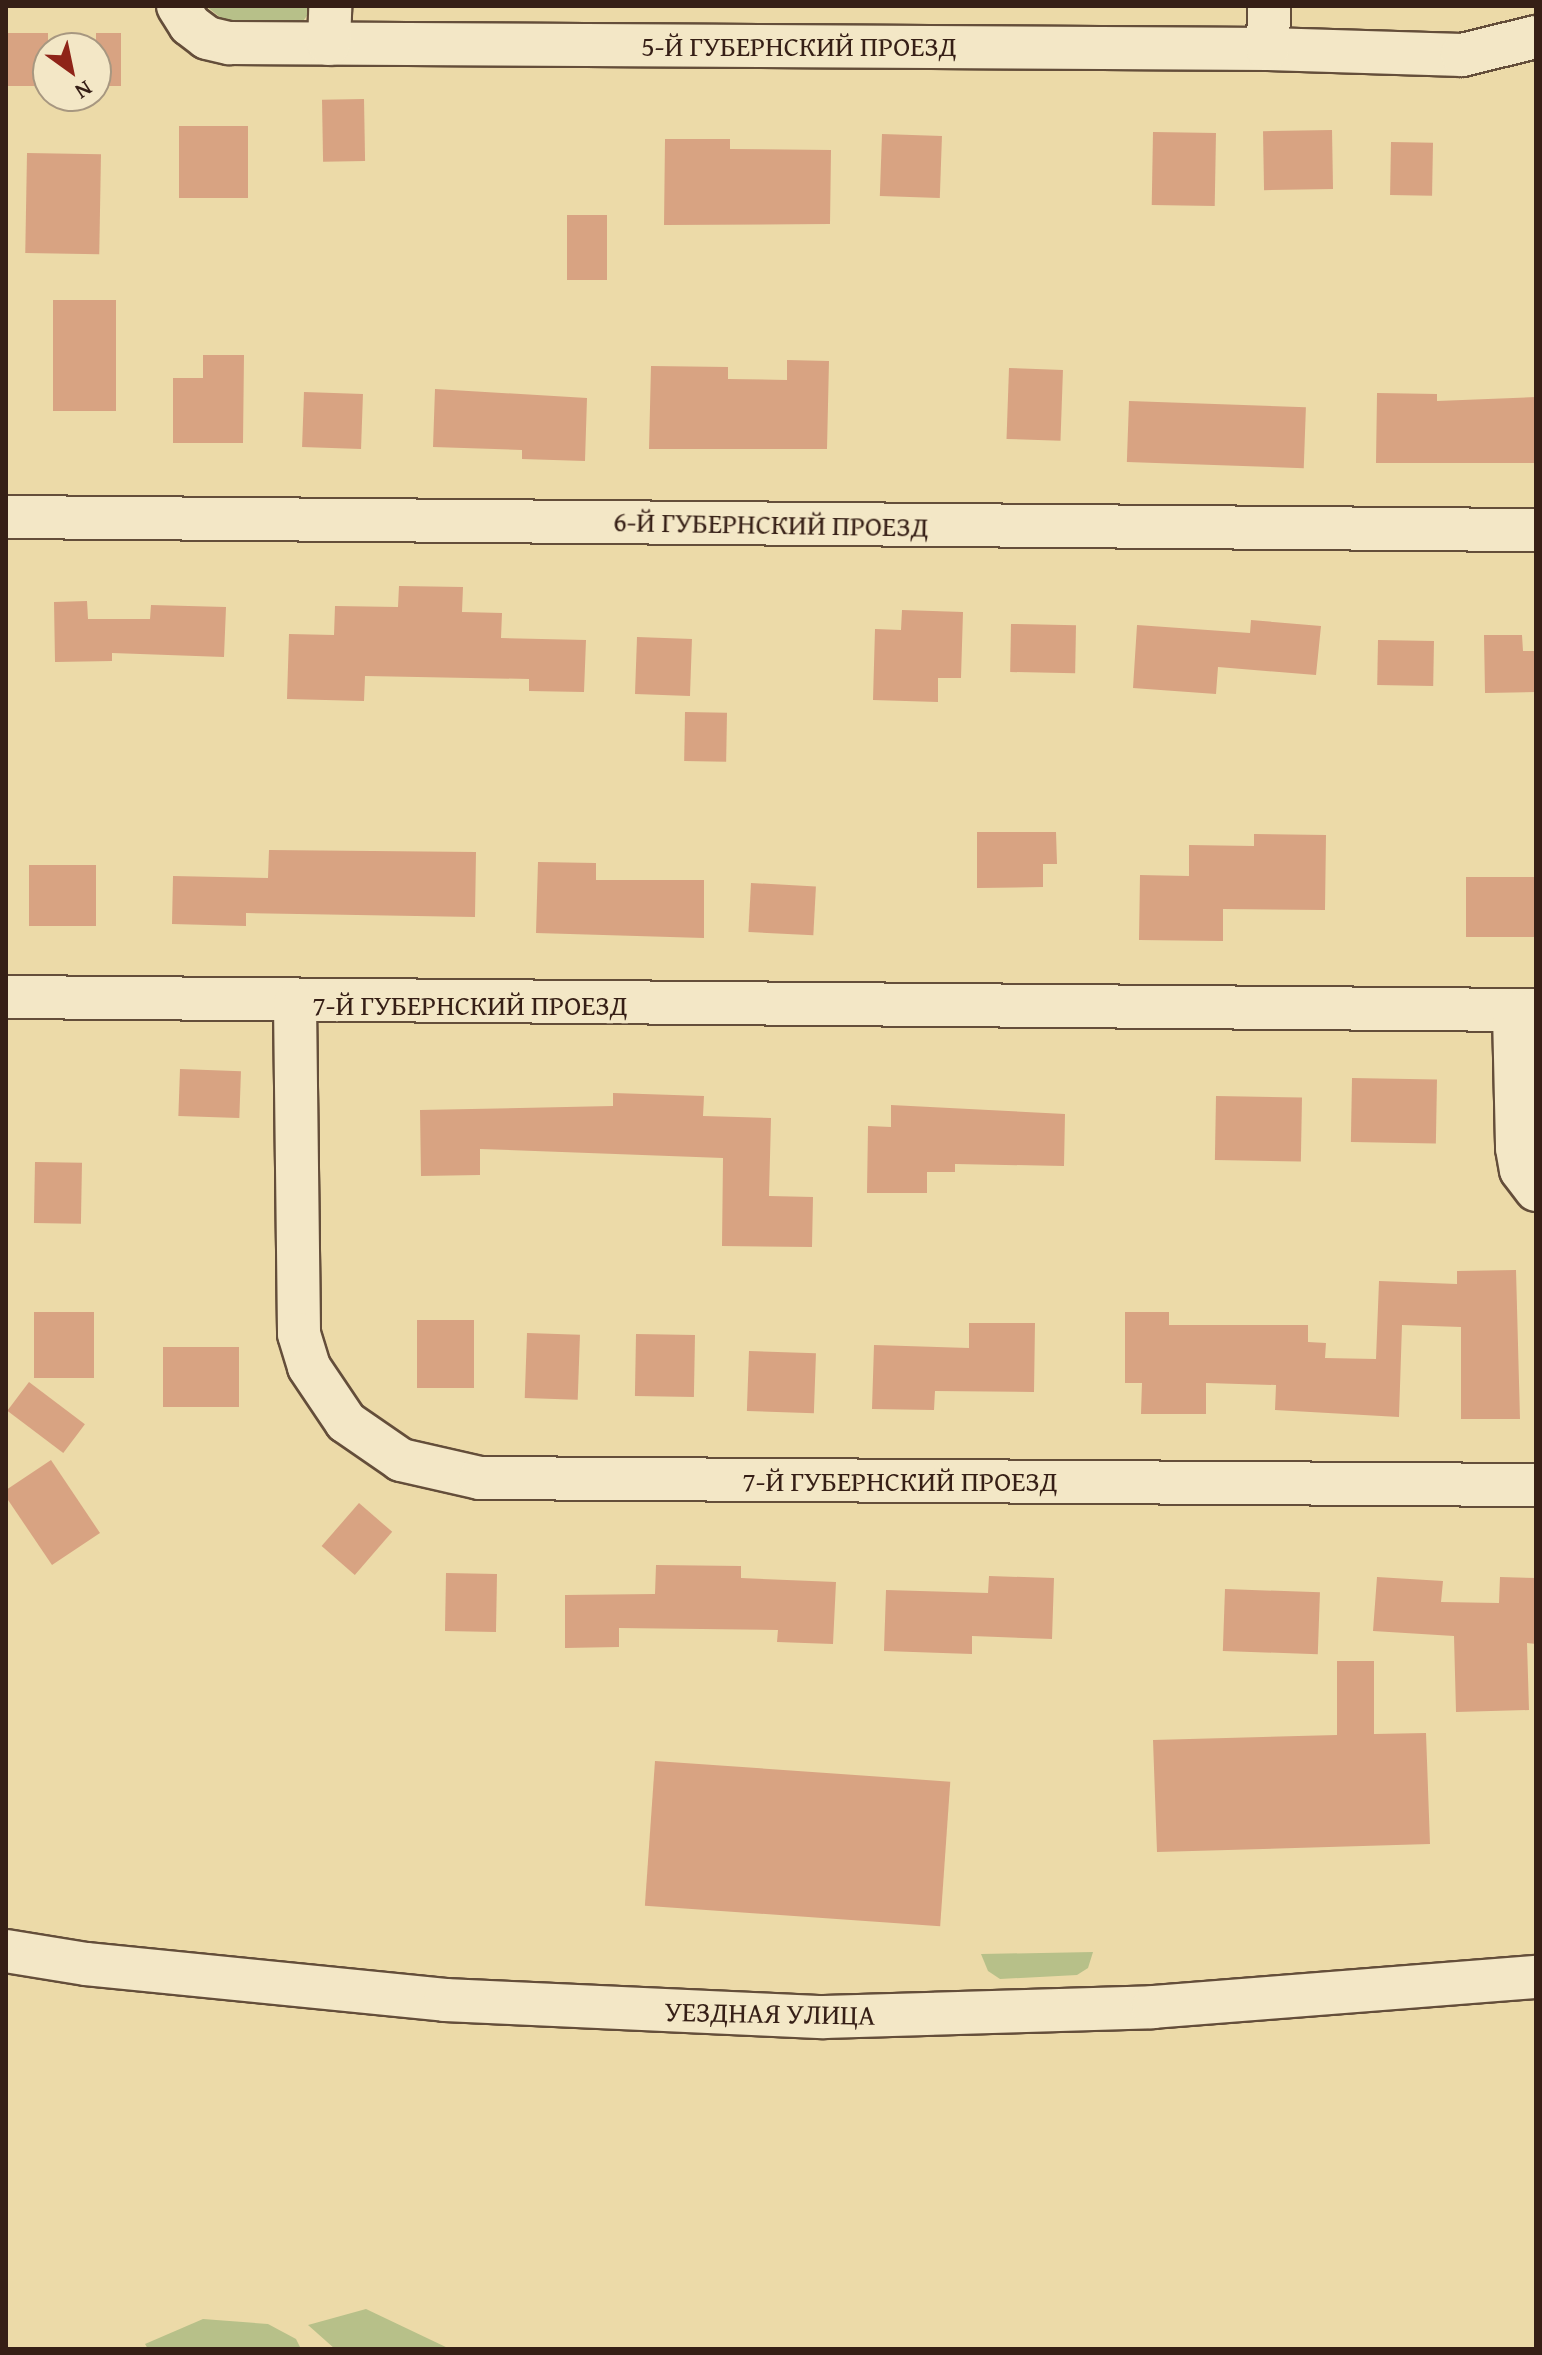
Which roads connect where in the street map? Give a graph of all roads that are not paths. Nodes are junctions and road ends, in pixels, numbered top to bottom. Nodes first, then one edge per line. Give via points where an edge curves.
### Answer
1 (178, 6) edge
2 (1269, 6) edge
3 (329, 25) edge
4 (1536, 37) edge
5 (1268, 49) junction
6 (6, 517) edge
7 (1536, 530) edge
8 (6, 997) edge
9 (295, 1004) junction
10 (1525, 1011) edge
11 (1536, 1190) edge
12 (1536, 1485) edge
13 (6, 1951) edge
14 (1536, 1977) edge

1 - 3 street, 5-Й ГУБЕРНСКИЙ ПРОЕЗД via 207,38
2 - 5 street
3 - 5 street, 5-Й ГУБЕРНСКИЙ ПРОЕЗД
4 - 5 street, 5-Й ГУБЕРНСКИЙ ПРОЕЗД via 1462,55
6 - 7 street, 6-Й ГУБЕРНСКИЙ ПРОЕЗД
8 - 9 street
9 - 10 street, 7-Й ГУБЕРНСКИЙ ПРОЕЗД
9 - 12 street, 7-Й ГУБЕРНСКИЙ ПРОЕЗД via 299,1334 314,1376 346,1422 401,1460 480,1478
10 - 11 street, 7-Й ГУБЕРНСКИЙ ПРОЕЗД via 1517,1148 1521,1170
13 - 14 street, УЕЗДНАЯ УЛИЦА via 86,1964 445,2000 824,2017 1122,2009

